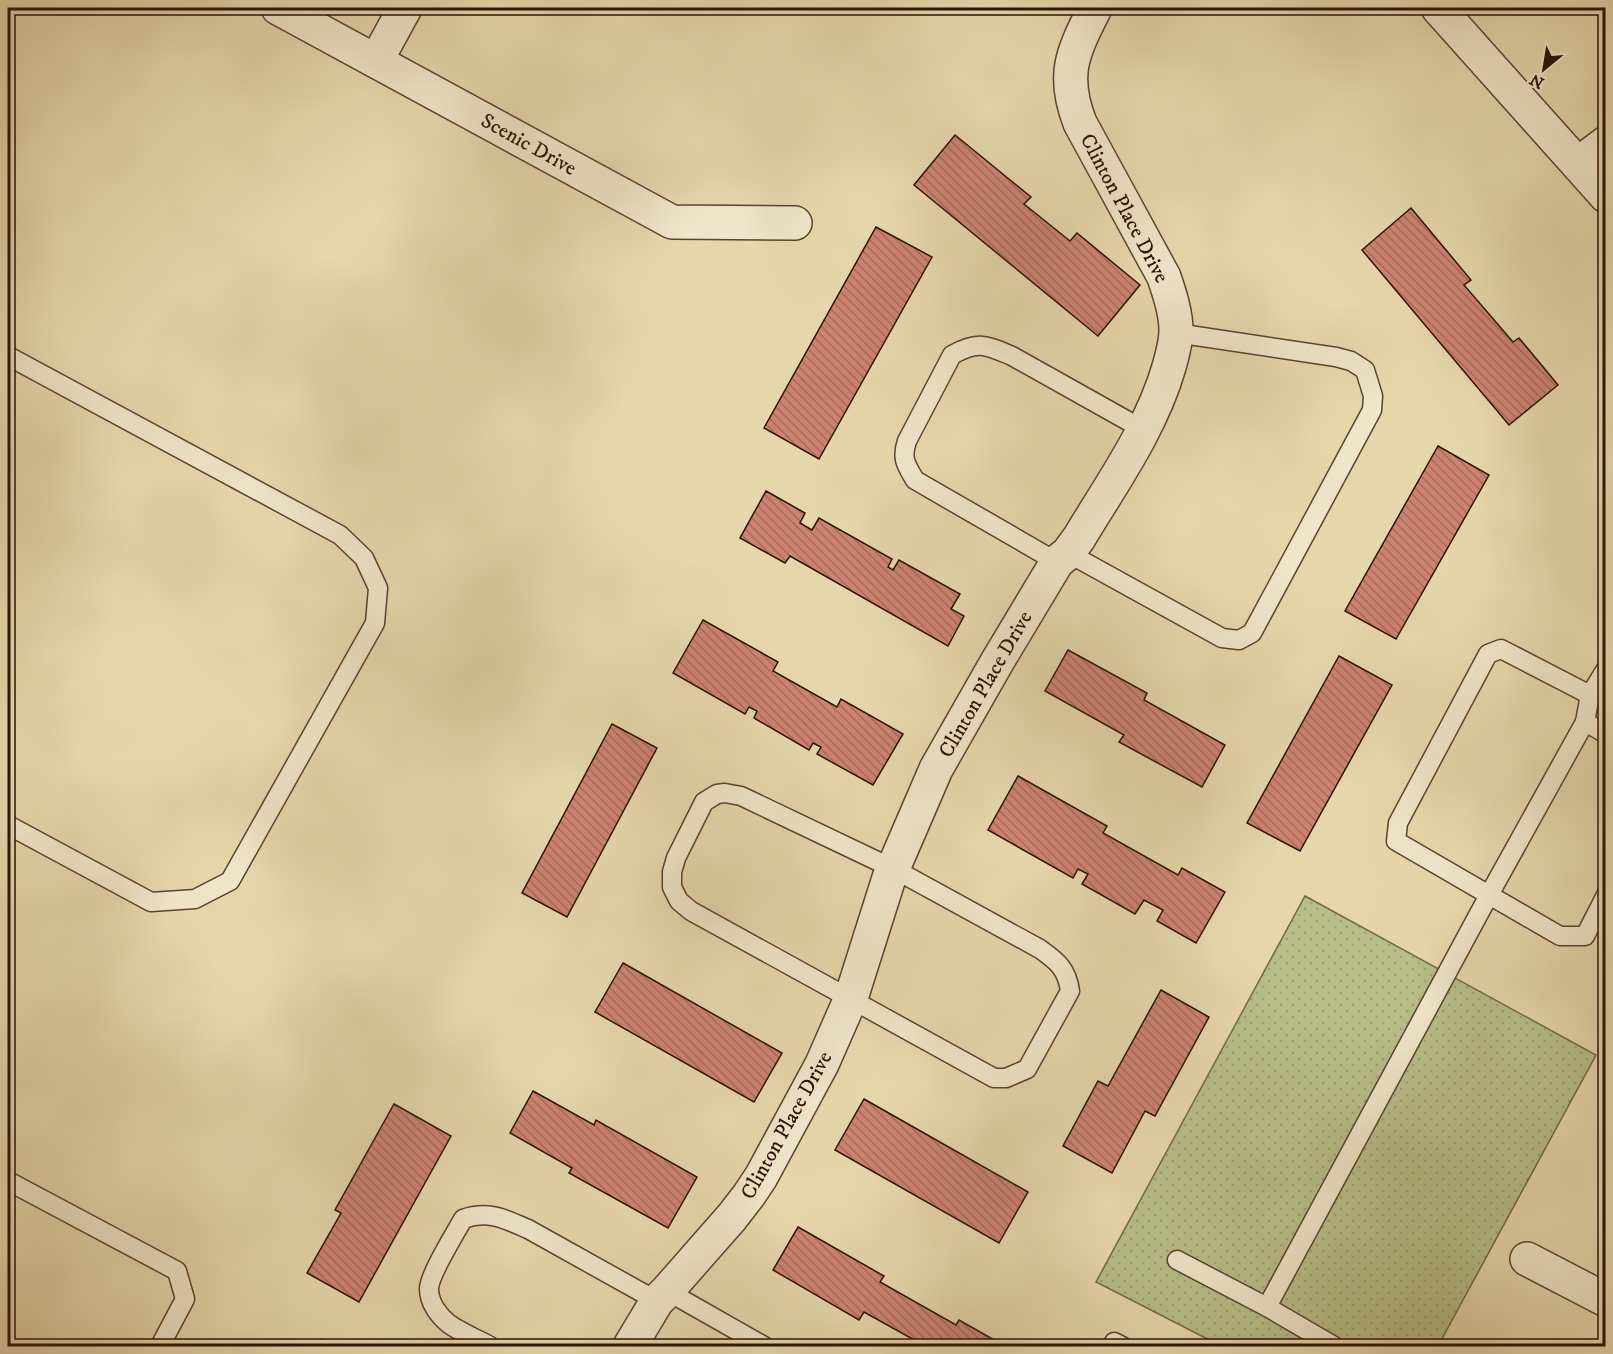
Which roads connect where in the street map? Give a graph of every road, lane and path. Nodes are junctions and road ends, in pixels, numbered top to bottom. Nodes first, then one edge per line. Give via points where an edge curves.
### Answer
1 (278, 8) edge
2 (405, 8) edge
3 (1095, 8) edge
4 (1438, 8) edge
5 (376, 61) junction
6 (1605, 143) edge
7 (1578, 164) junction
8 (1605, 196) edge
9 (795, 223) dead end
10 (1176, 333) junction
11 (8, 356) edge
12 (1143, 430) junction
13 (1063, 558) junction
14 (1605, 669) edge
15 (1590, 694) junction
16 (1585, 722) junction
17 (1605, 734) edge
18 (8, 825) edge
19 (894, 869) junction
20 (1489, 895) junction
21 (1605, 895) edge
22 (851, 998) junction
23 (8, 1181) edge
24 (1527, 1259) dead end
25 (1178, 1260) dead end
26 (662, 1296) junction
27 (1605, 1300) edge
28 (1267, 1307) junction
29 (160, 1347) edge
30 (490, 1347) edge
31 (630, 1347) edge
32 (764, 1347) edge
33 (1112, 1347) edge
34 (1122, 1347) edge
35 (1334, 1347) edge

1 - 5 street, Scenic Drive
2 - 5 street
3 - 10 street, Clinton Place Drive via 1072,60 1072,103 1164,278 1171,295
4 - 7 street
5 - 9 street, Scenic Drive via 672,222
6 - 7 street
7 - 8 street
10 - 12 street, Clinton Place Drive via 1163,387
10 - 13 lane via 1351,361 1365,370 1373,396 1372,410 1252,633 1239,640 1222,638
11 - 18 lane via 340,535 364,558 378,588 375,623 230,881 195,899 151,902
12 - 13 street, Clinton Place Drive
12 - 13 lane via 991,347 966,347 952,355 907,441 903,452 907,468 915,480
13 - 19 street, Clinton Place Drive via 936,769
14 - 15 lane
15 - 16 lane
15 - 20 lane via 1501,649 1488,654 1398,823 1396,841
16 - 17 lane
16 - 20 lane
19 - 22 street, Clinton Place Drive
19 - 22 lane via 1052,957 1063,968 1070,991 1027,1069 1006,1078 993,1078
19 - 22 lane via 741,796 725,793 704,802 675,858 672,887 679,902
20 - 21 lane via 1560,936 1585,936
20 - 28 lane
22 - 26 street, Clinton Place Drive via 822,1064 761,1177 732,1217
23 - 29 lane via 177,1271 185,1299
24 - 27 street
25 - 28 lane
26 - 30 lane via 506,1219 475,1215 463,1219 429,1289 437,1313
26 - 31 street, Clinton Place Drive
26 - 32 lane
28 - 35 lane
33 - 34 lane via 1114,1342

